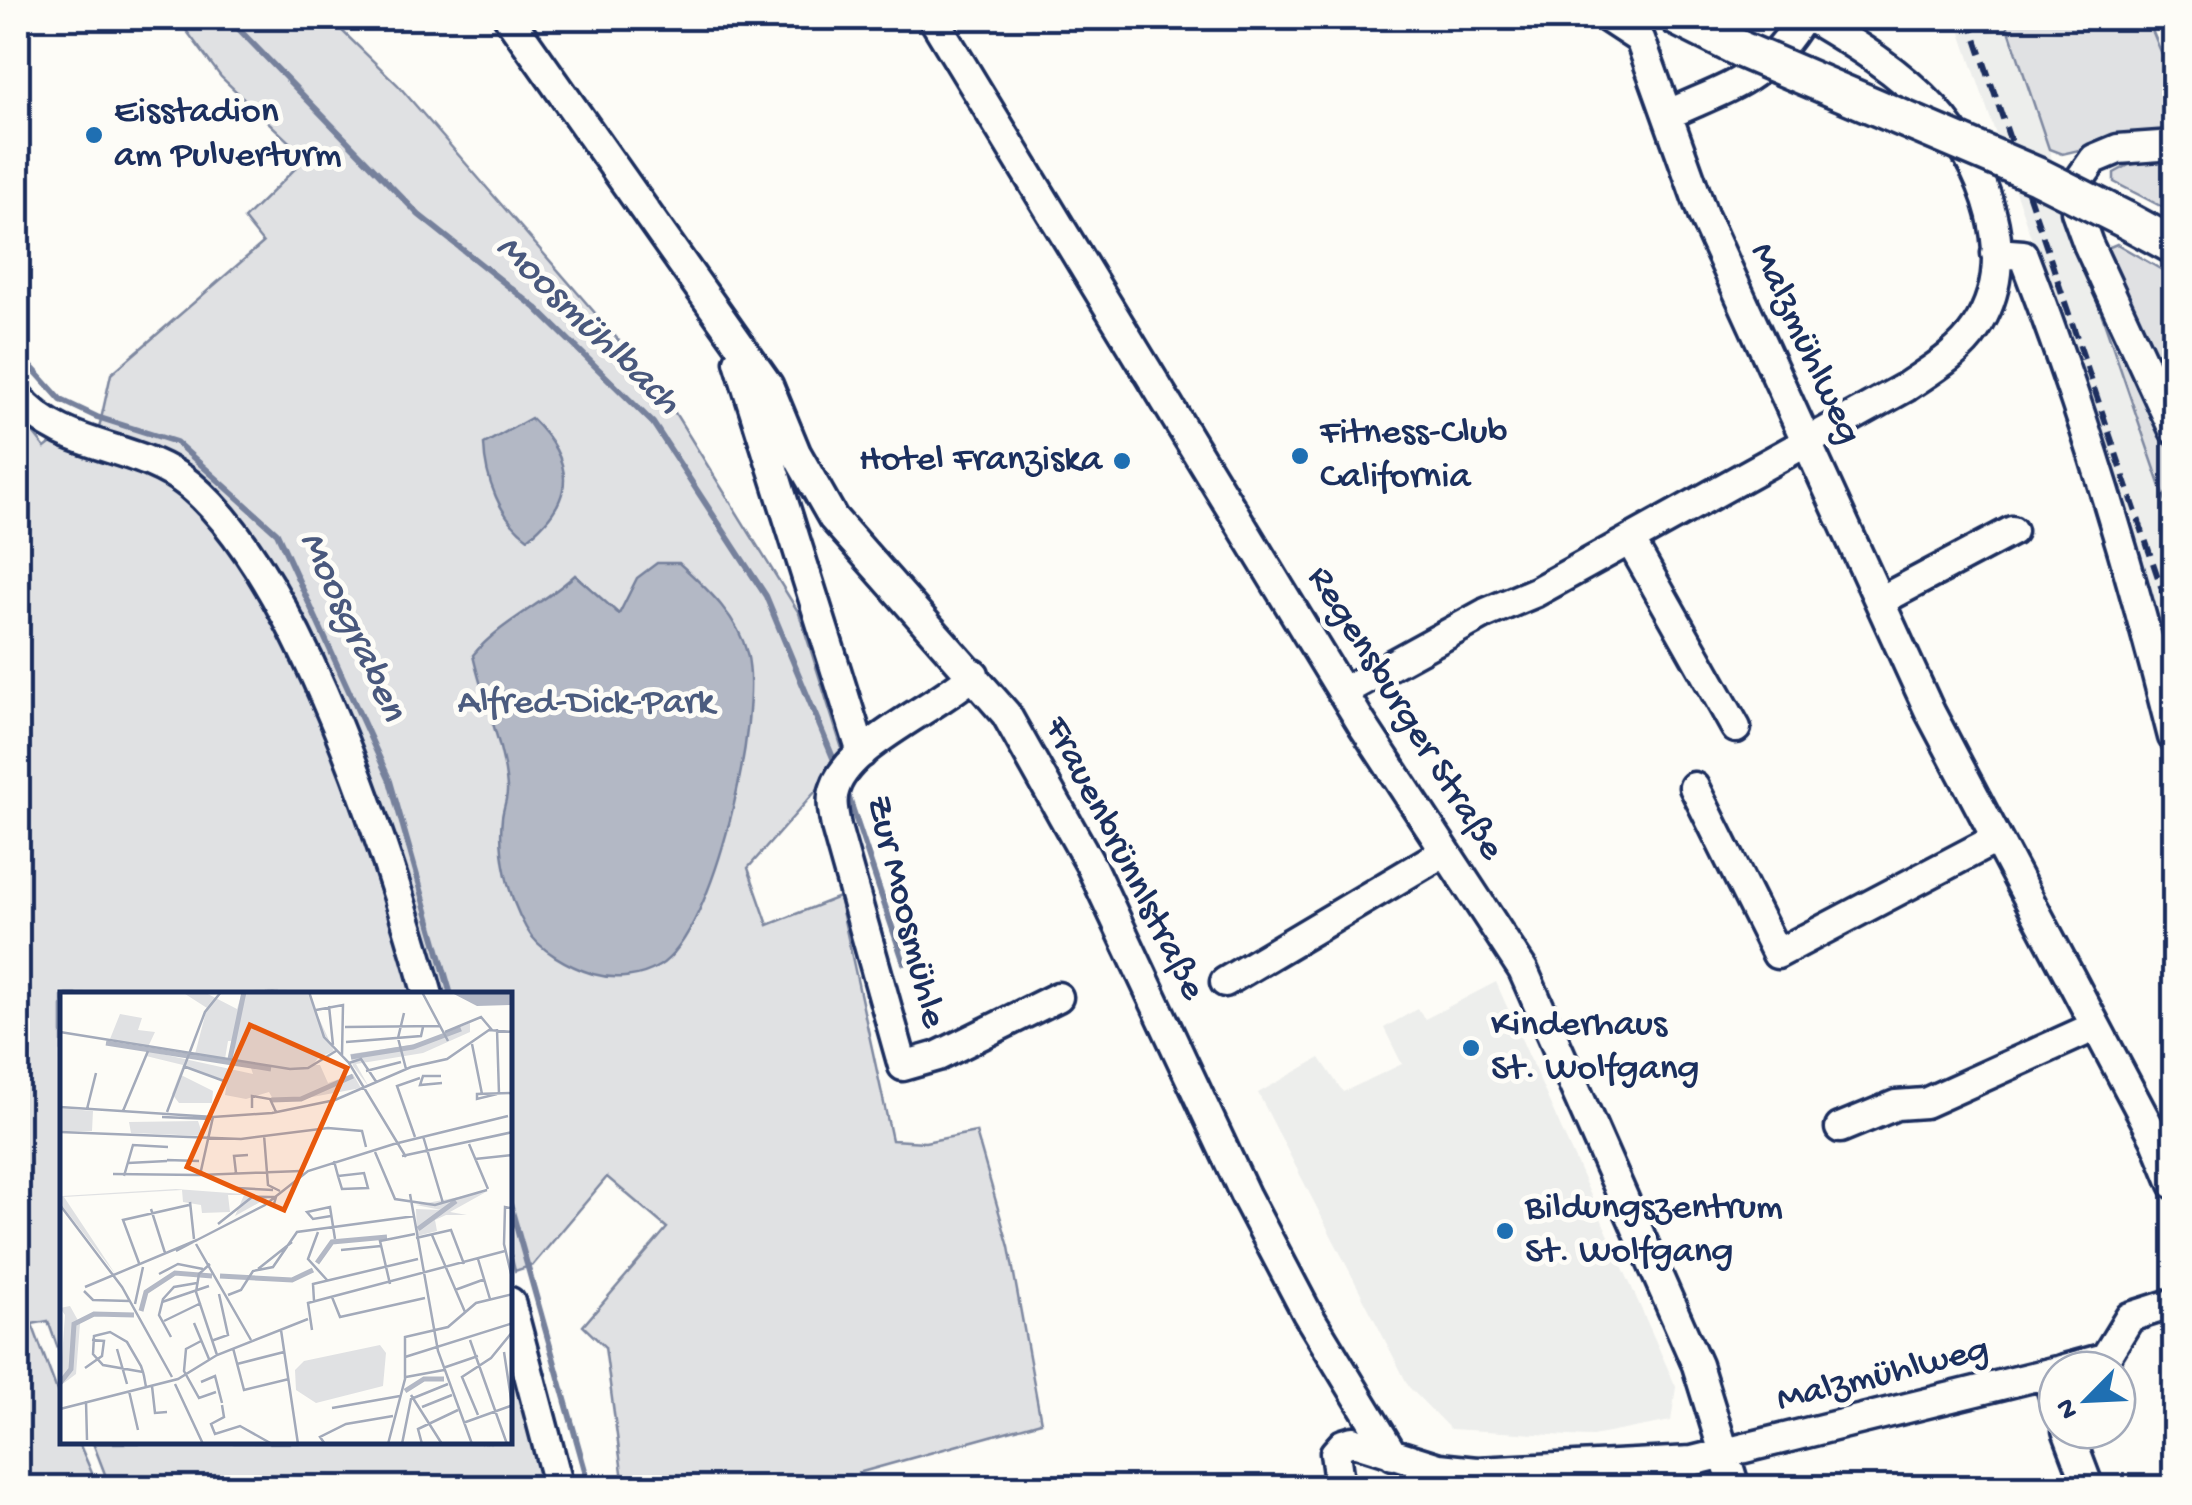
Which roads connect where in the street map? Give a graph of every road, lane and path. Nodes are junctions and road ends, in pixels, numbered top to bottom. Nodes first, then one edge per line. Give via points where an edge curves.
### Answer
1 (509, 18) edge
2 (933, 18) edge
3 (1608, 18) edge
4 (1678, 18) edge
5 (1802, 18) edge
6 (1811, 18) edge
7 (1669, 114) junction
8 (2174, 145) edge
9 (2174, 246) edge
10 (1996, 253) junction
11 (731, 336) junction
12 (18, 397) edge
13 (2174, 430) edge
14 (1808, 442) junction
15 (2012, 531) dead end
16 (1630, 540) junction
17 (1880, 601) junction
18 (974, 674) junction
19 (1342, 692) junction
20 (1736, 728) dead end
21 (2173, 736) edge
22 (846, 771) junction
23 (1694, 788) dead end
24 (1994, 840) junction
25 (1444, 852) junction
26 (1225, 982) dead end
27 (427, 992) edge
28 (1058, 998) dead end
29 (2094, 1027) junction
30 (1840, 1128) dead end
31 (2174, 1184) edge
32 (2174, 1303) edge
33 (512, 1310) edge
34 (2110, 1350) edge
35 (2037, 1377) edge
36 (2075, 1450) edge
37 (1728, 1454) junction
38 (1393, 1455) junction
39 (1443, 1478) edge
40 (559, 1488) edge
41 (1340, 1488) edge
42 (1735, 1488) edge
43 (2089, 1488) edge

1 - 11 street, Frauenbrünnlstraße
2 - 19 street, Regensburger Straße
3 - 7 street, Malzmühlweg via 1640,39
4 - 9 main road, bridge via 2038,176
5 - 7 street via 1779,56
6 - 10 street via 1897,75 1935,110 1985,194
7 - 14 street, Malzmühlweg via 1704,215
8 - 13 street via 2094,159 2075,186 2088,244
10 - 14 street via 1990,300 1956,352
10 - 21 street via 2023,255 2046,314 2104,486
11 - 18 street, Frauenbrünnlstraße via 768,386 833,518
11 - 22 street, Frauenbrünnlstraße
12 - 27 street via 45,422 89,445 168,469 220,514 244,546 343,742
14 - 16 street
14 - 17 street, Malzmühlweg
15 - 17 street
16 - 19 street
16 - 20 street
17 - 24 street, Malzmühlweg
18 - 22 street, Zur Moosmühle
18 - 38 street, Frauenbrünnlstraße via 1006,714 1090,864 1245,1195
19 - 25 street, Regensburger Straße
22 - 28 street, Zur Moosmühle via 836,827 903,1066
23 - 24 street via 1777,954
24 - 29 street, Malzmühlweg
25 - 26 street
25 - 37 street, Regensburger Straße via 1523,970 1664,1284
29 - 30 street via 1925,1103 1896,1104
29 - 31 street, Malzmühlweg
32 - 34 street, Malzmühlweg via 2130,1317
33 - 40 street
35 - 37 street, Malzmühlweg
36 - 43 street
37 - 39 street
37 - 42 street, Regensburger Straße
38 - 39 street
38 - 41 street via 1353,1441 1343,1444 1335,1453

